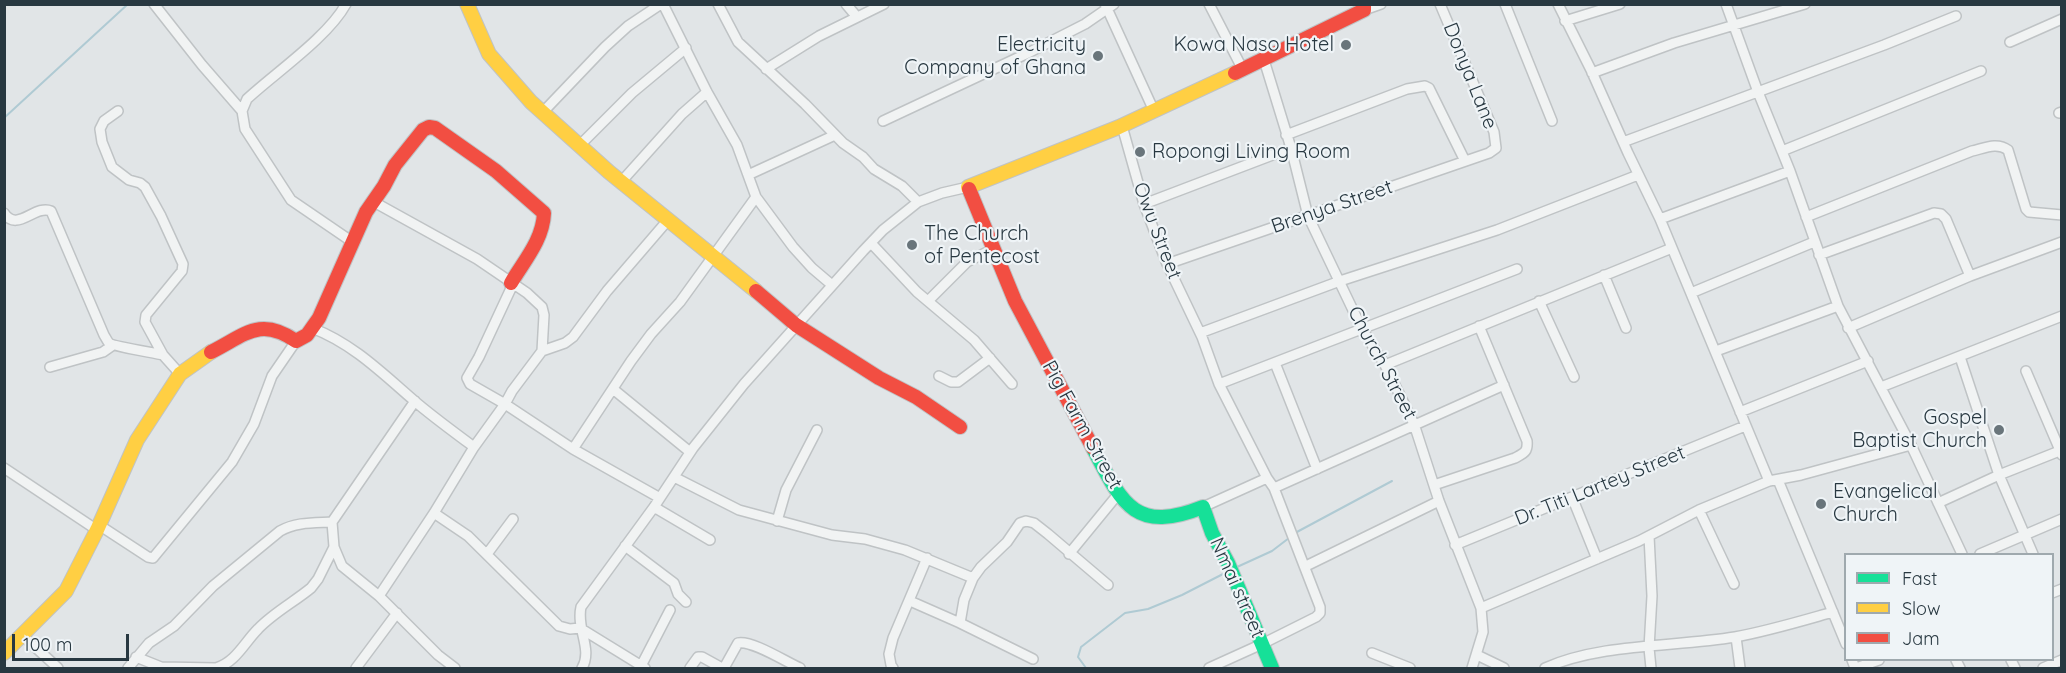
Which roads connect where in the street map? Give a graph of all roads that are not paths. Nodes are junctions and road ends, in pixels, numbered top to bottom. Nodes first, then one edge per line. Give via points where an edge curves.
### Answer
1 (154, 4) edge
2 (346, 4) edge
3 (466, 4) edge
4 (662, 4) edge
5 (718, 4) edge
6 (846, 4) edge
7 (884, 4) edge
8 (1209, 4) edge
9 (1382, 4) edge
10 (1440, 4) edge
11 (1505, 4) edge
12 (1557, 4) edge
13 (1620, 4) edge
14 (1726, 4) edge
15 (1805, 5) edge
16 (1108, 6) edge
17 (1364, 7) edge
18 (1956, 16) dead end
19 (857, 17) junction
20 (2061, 19) edge
21 (1565, 21) junction
22 (1734, 26) junction
23 (2010, 42) dead end
24 (686, 48) junction
25 (1264, 60) junction
26 (766, 69) junction
27 (1243, 70) junction
28 (1981, 71) dead end
29 (1592, 73) junction
30 (707, 92) junction
31 (1758, 92) junction
32 (118, 111) dead end
33 (242, 111) junction
34 (1154, 111) junction
35 (543, 112) junction
36 (883, 121) dead end
37 (1552, 121) dead end
38 (1122, 126) junction
39 (835, 135) junction
40 (1286, 135) junction
41 (1623, 142) junction
42 (580, 145) junction
43 (1291, 148) junction
44 (1496, 148) joint
45 (1782, 151) junction
46 (1466, 161) junction
47 (1790, 171) junction
48 (748, 175) junction
49 (1638, 175) junction
50 (621, 182) junction
51 (968, 187) junction
52 (756, 197) junction
53 (374, 202) junction
54 (918, 202) junction
55 (1144, 204) junction
56 (4, 213) edge
57 (2061, 215) edge
58 (1308, 216) junction
59 (1806, 217) junction
60 (1660, 219) junction
61 (668, 220) junction
62 (351, 241) junction
63 (1814, 242) junction
64 (2061, 242) edge
65 (871, 243) junction
66 (1672, 248) junction
67 (993, 249) junction
68 (714, 255) junction
69 (1819, 255) junction
70 (1167, 264) junction
71 (1517, 269) dead end
72 (1604, 275) junction
73 (1970, 276) junction
74 (1340, 281) junction
75 (512, 284) junction
76 (832, 285) junction
77 (1691, 293) junction
78 (928, 301) junction
79 (1539, 301) junction
80 (1838, 306) junction
81 (2061, 316) edge
82 (796, 325) junction
83 (1479, 326) junction
84 (312, 327) junction
85 (1848, 327) junction
86 (1626, 328) dead end
87 (1362, 329) junction
88 (1200, 333) junction
89 (296, 341) junction
90 (112, 345) junction
91 (542, 351) junction
92 (1716, 351) junction
93 (163, 355) junction
94 (1960, 357) junction
95 (990, 358) junction
96 (1868, 361) junction
97 (1275, 363) junction
98 (1385, 365) junction
99 (50, 367) dead end
100 (2026, 371) dead end
101 (180, 374) junction
102 (939, 376) dead end
103 (1575, 377) dead end
104 (1012, 384) dead end
105 (1219, 384) junction
106 (1504, 385) junction
107 (1881, 387) junction
108 (613, 389) junction
109 (415, 401) junction
110 (505, 404) junction
111 (1740, 412) junction
112 (1414, 424) junction
113 (1745, 426) junction
114 (960, 427) dead end
115 (817, 430) dead end
116 (1911, 445) junction
117 (474, 447) junction
118 (573, 449) junction
119 (690, 452) junction
120 (2061, 452) edge
121 (4, 468) edge
122 (1317, 469) junction
123 (1999, 475) junction
124 (674, 477) junction
125 (1267, 478) junction
126 (1774, 480) junction
127 (1434, 485) junction
128 (1274, 488) junction
129 (1119, 493) junction
130 (1572, 497) junction
131 (660, 498) junction
132 (1439, 501) junction
133 (1938, 503) junction
134 (654, 507) junction
135 (1203, 507) junction
136 (1699, 510) junction
137 (434, 513) junction
138 (513, 519) dead end
139 (2061, 519) edge
140 (777, 521) junction
141 (332, 522) junction
142 (98, 527) junction
143 (1649, 536) junction
144 (2025, 536) junction
145 (710, 540) dead end
146 (1455, 544) junction
147 (626, 546) junction
148 (334, 547) junction
149 (1961, 553) edge
150 (1985, 553) edge
151 (2032, 553) edge
152 (487, 554) junction
153 (1069, 554) junction
154 (927, 558) junction
155 (1597, 559) junction
156 (1306, 566) junction
157 (973, 578) junction
158 (1734, 584) dead end
159 (1108, 585) dead end
160 (379, 596) junction
161 (910, 601) junction
162 (686, 602) dead end
163 (1480, 608) junction
164 (670, 610) dead end
165 (1833, 612) junction
166 (397, 613) junction
167 (960, 623) junction
168 (580, 628) junction
169 (23, 636) junction
170 (1736, 637) junction
171 (1844, 641) edge
172 (1262, 644) junction
173 (1649, 648) junction
174 (4, 653) edge
175 (1372, 653) dead end
176 (1476, 655) junction
177 (136, 657) junction
178 (1033, 660) dead end
179 (2061, 660) edge
180 (1876, 661) edge
181 (1556, 666) edge
182 (643, 667) edge
183 (58, 669) edge
184 (128, 669) edge
185 (356, 669) edge
186 (455, 669) edge
187 (582, 669) edge
188 (690, 669) edge
189 (723, 669) edge
190 (800, 669) edge
191 (893, 669) edge
192 (1209, 669) edge
193 (1272, 669) edge
194 (1410, 669) edge
195 (1472, 669) edge
196 (1504, 669) edge
197 (1545, 669) edge
198 (1651, 669) edge
199 (1740, 669) edge
200 (1856, 669) edge
201 (2043, 669) edge

1 - 33 street
2 - 33 street via 333,22 247,99
3 - 35 street via 489,54
4 - 24 street
4 - 35 street via 628,26
5 - 26 street via 738,42
6 - 19 street
7 - 19 street
8 - 27 street
9 - 17 street
10 - 44 street, Donya Lane via 1494,132
11 - 37 street
12 - 21 street
13 - 21 street
14 - 22 street
15 - 22 street
16 - 34 street
16 - 36 street via 1085,24
17 - 25 street
18 - 31 street
19 - 26 street
20 - 23 street
21 - 29 street
22 - 29 street
22 - 31 street
24 - 30 street
24 - 42 street via 632,93
25 - 27 street
25 - 40 street, Church Street
26 - 39 street
27 - 34 street
28 - 45 street
29 - 41 street
30 - 48 street
30 - 50 street
31 - 41 street
31 - 45 street
32 - 93 street via 100,129 112,167 145,187 183,264 182,271 146,315 146,327
33 - 62 street via 245,129 291,200
34 - 38 street
35 - 42 street
38 - 51 street
38 - 55 street, Owu Street
39 - 48 street
39 - 54 street
40 - 43 street, Church Street
40 - 46 street via 1407,89 1425,86
41 - 49 street
42 - 50 street
43 - 55 street
43 - 58 street, Church Street
44 - 46 street, Brenya Street
45 - 47 street
46 - 58 street, Brenya Street
47 - 59 street
47 - 60 street
48 - 52 street
49 - 60 street
49 - 74 street via 1497,230
50 - 61 street
51 - 54 street
51 - 67 street, Pig Farm Street
52 - 68 street
52 - 76 street via 793,247
53 - 62 street
53 - 75 street via 477,259
53 - 75 street via 407,149 423,130 435,128 496,171 544,213 539,239
54 - 65 street
55 - 70 street, Owu Street
56 - 90 street via 13,221 40,210 51,211 104,335
57 - 59 street via 2026,209 2008,150 1996,145
58 - 70 street, Brenya Street
58 - 74 street, Church Street
59 - 63 street
60 - 66 street
61 - 68 street
61 - 91 street via 573,337
62 - 84 street
63 - 69 street
63 - 77 street
64 - 73 street
65 - 76 street
65 - 78 street
66 - 72 street
66 - 77 street
67 - 78 street via 967,262
67 - 129 street, Pig Farm Street via 1043,357
68 - 82 street
68 - 108 street
69 - 73 street via 1934,213 1946,219
69 - 80 street
70 - 88 street, Owu Street
71 - 87 street
72 - 79 street
72 - 86 street
73 - 85 street
74 - 87 street, Church Street
74 - 88 street
75 - 91 street via 542,307
75 - 110 street via 467,378 470,384
76 - 82 street
77 - 92 street
78 - 95 street
79 - 83 street
79 - 103 street
80 - 85 street
80 - 92 street
81 - 94 street
82 - 114 street
82 - 119 street
83 - 98 street
83 - 106 street
84 - 89 street
84 - 109 street via 349,346
85 - 96 street
87 - 97 street
87 - 98 street, Church Street
88 - 105 street
89 - 101 street via 274,328 256,329 208,353
89 - 142 street via 272,376 254,424 232,462 153,558
90 - 93 street
90 - 99 street via 103,352
91 - 110 street
92 - 111 street
93 - 101 street
94 - 107 street
94 - 123 street
95 - 102 street via 958,382
95 - 104 street
96 - 107 street
96 - 111 street
97 - 105 street
97 - 122 street
98 - 112 street, Church Street
100 - 120 street
101 - 142 street via 137,440
105 - 125 street
106 - 112 street
106 - 127 street via 1527,441 1525,453
107 - 116 street
108 - 118 street
108 - 119 street
109 - 117 street
109 - 141 street
110 - 117 street
110 - 118 street
111 - 113 street
112 - 122 street
112 - 127 street, Church Street
113 - 126 street
113 - 130 street, Dr. Titi Lartey Street
115 - 140 street via 786,490
116 - 126 street
116 - 133 street
117 - 137 street
118 - 131 street
119 - 124 street
120 - 123 street
121 - 142 street
122 - 128 street
123 - 133 street
123 - 144 street
124 - 131 street
124 - 140 street via 739,510
125 - 128 street
125 - 135 street, Pig Farm Street
126 - 136 street
126 - 165 street
127 - 132 street, Church Street
128 - 156 street
129 - 135 street, Pig Farm Street via 1145,516 1161,519
129 - 153 street
130 - 146 street, Dr. Titi Lartey Street
130 - 155 street
131 - 134 street
132 - 146 street, Church Street
132 - 156 street
133 - 149 street
134 - 145 street
134 - 147 street
135 - 172 street, Nmai street
136 - 143 street
136 - 158 street
137 - 152 street
137 - 160 street
138 - 152 street
139 - 144 street
140 - 154 street via 865,539
141 - 148 street
141 - 177 street via 301,523 280,531
142 - 169 street via 66,591
143 - 155 street
143 - 173 street
144 - 150 street
144 - 151 street
146 - 163 street, Church Street
147 - 162 street via 674,583
147 - 168 street via 581,607
148 - 160 street via 342,566
148 - 177 street via 311,588 257,630 225,665 161,667
152 - 168 street via 559,626
153 - 157 street via 1026,521
153 - 159 street
154 - 157 street
154 - 161 street
155 - 163 street
156 - 172 street via 1320,613
157 - 167 street
160 - 166 street
161 - 167 street
161 - 191 street via 889,654
163 - 176 street, Church Street via 1483,632
164 - 182 street
165 - 170 street
165 - 171 street
166 - 185 street
166 - 186 street
167 - 178 street
168 - 182 street
168 - 187 street via 586,650
169 - 174 street
169 - 183 street
170 - 173 street
170 - 199 street
172 - 192 street
172 - 193 street, Nmai street
173 - 181 street via 1589,655
173 - 198 street
175 - 194 street
176 - 195 street, Church Street
176 - 196 street
177 - 184 street
179 - 201 street
180 - 200 street
181 - 197 street
188 - 189 street via 698,657
189 - 190 street via 741,642

